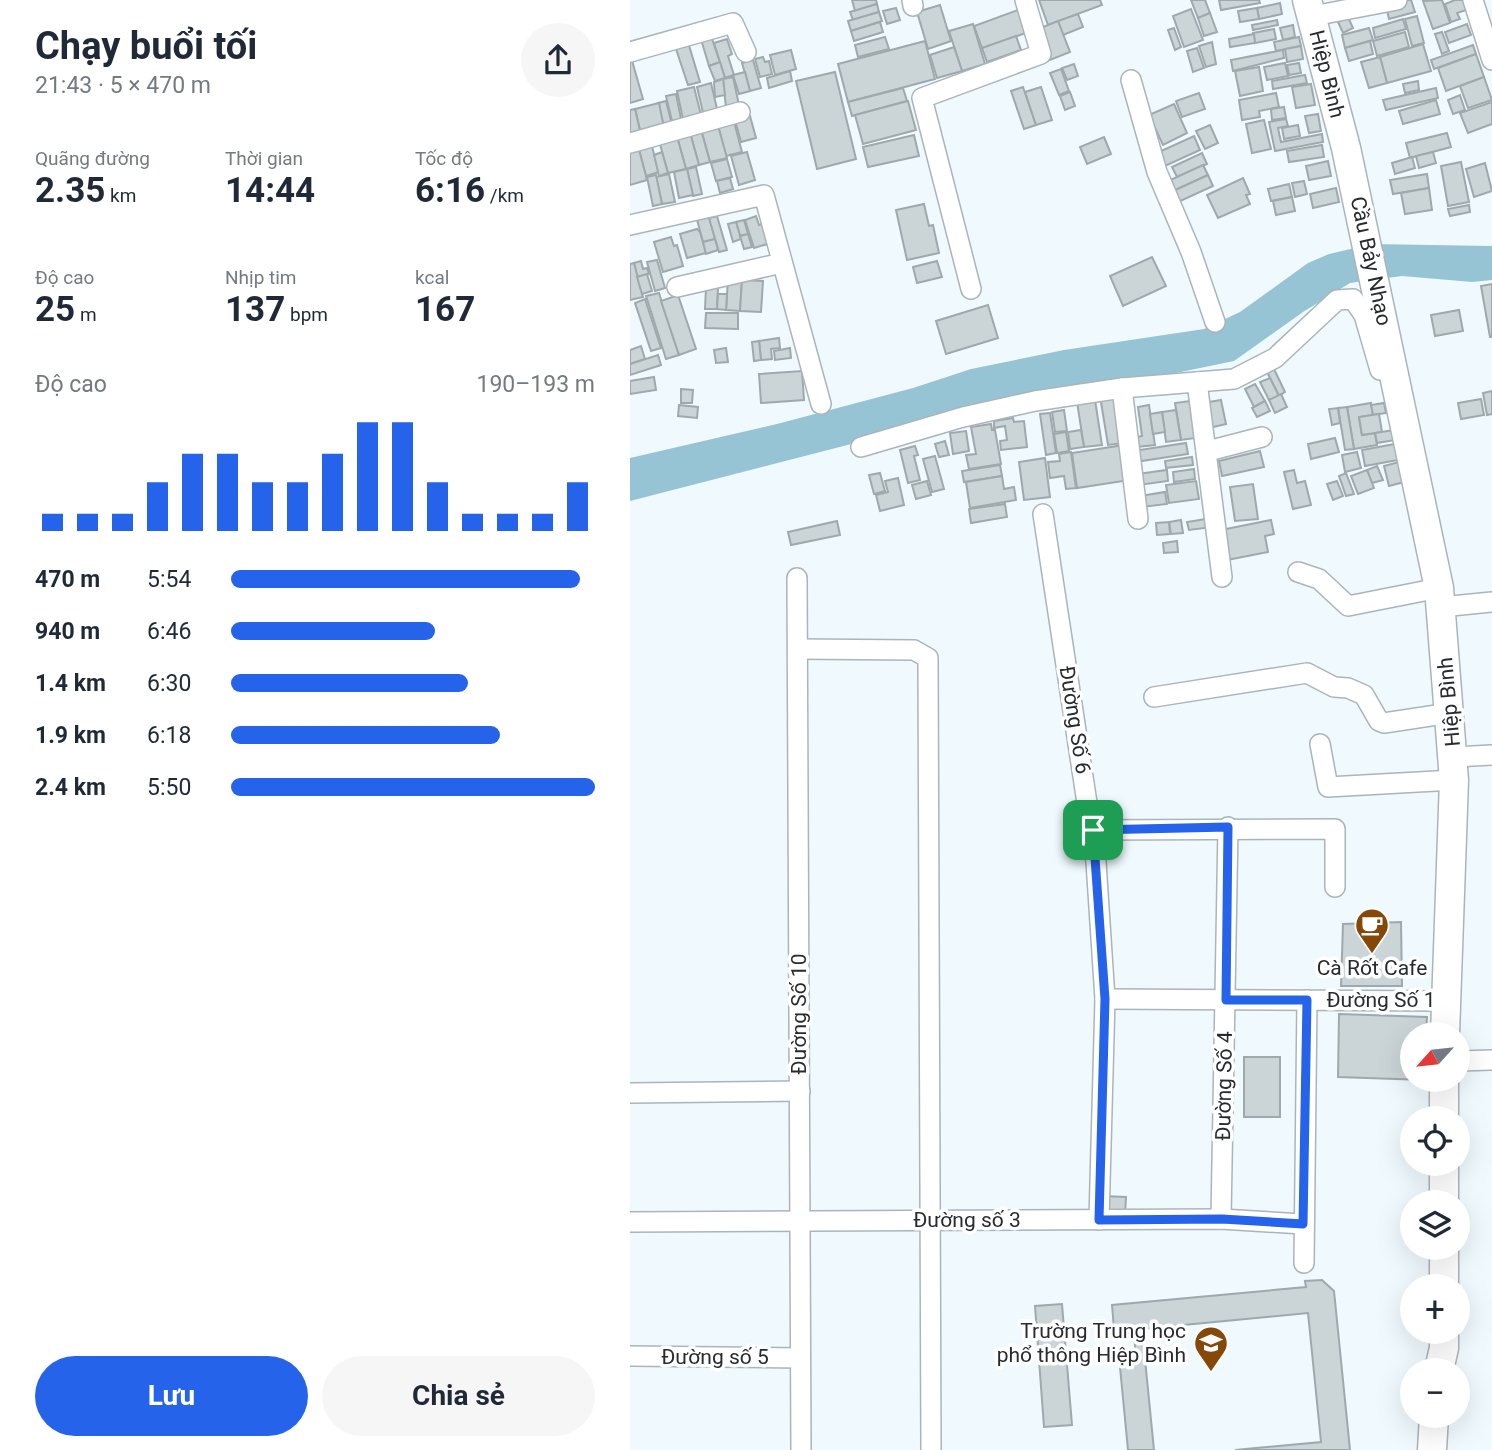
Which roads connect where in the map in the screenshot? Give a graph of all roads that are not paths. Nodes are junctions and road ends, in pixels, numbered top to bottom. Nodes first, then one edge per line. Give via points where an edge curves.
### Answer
1 (1025, 0) edge
2 (1396, 0) edge
3 (1473, 0) edge
4 (1310, 8) edge
5 (630, 52) edge
6 (746, 52) dead end
7 (1492, 60) edge
8 (1131, 80) dead end
9 (740, 112) dead end
10 (630, 143) edge
11 (1346, 148) joint
12 (630, 225) edge
13 (782, 264) junction
14 (677, 286) dead end
15 (971, 289) dead end
16 (1215, 322) dead end
17 (1396, 374) joint
18 (1197, 382) junction
19 (1122, 388) junction
20 (821, 404) dead end
21 (1262, 437) dead end
22 (1409, 439) junction
23 (861, 447) dead end
24 (1208, 451) junction
25 (1043, 514) dead end
26 (1138, 519) dead end
27 (1297, 572) dead end
28 (1222, 577) dead end
29 (797, 579) dead end
30 (1440, 598) junction
31 (1492, 602) edge
32 (798, 649) junction
33 (1154, 697) dead end
34 (1450, 713) junction
35 (1320, 744) dead end
36 (1492, 755) edge
37 (1454, 769) junction
38 (1228, 827) junction
39 (1093, 830) junction
40 (1335, 887) dead end
41 (1105, 999) junction
42 (1226, 1000) junction
43 (1307, 1000) junction
44 (1446, 1001) junction
45 (1445, 1022) edge
46 (1492, 1060) edge
47 (1470, 1061) edge
48 (800, 1091) junction
49 (630, 1093) edge
50 (1222, 1219) junction
51 (928, 1220) junction
52 (1099, 1220) junction
53 (800, 1221) junction
54 (630, 1222) edge
55 (1303, 1224) junction
56 (1304, 1263) dead end
57 (630, 1356) edge
58 (800, 1358) junction
59 (1433, 1428) edge
60 (801, 1450) edge
61 (931, 1450) edge
62 (1432, 1450) edge

1 - 15 street via 1041,54 922,98
2 - 4 street
3 - 7 street
4 - 11 main road, Hiệp Bình
5 - 6 street via 733,23
8 - 16 street via 1157,172
9 - 10 street
11 - 17 main road, Cầu Bảy Nhạo
12 - 13 street via 764,195
13 - 14 street
13 - 20 street
17 - 22 main road, Hiệp Bình
18 - 19 street
18 - 22 street via 1234,379 1275,358 1337,300 1353,299 1364,316 1395,424
18 - 24 street
19 - 23 street via 963,417
19 - 26 street
21 - 24 street
22 - 30 main road, Hiệp Bình
24 - 28 street
25 - 39 street, Đường Số 6
27 - 30 street via 1319,579 1348,606
29 - 32 street, Đường Số 10
30 - 31 street
30 - 34 main road, Hiệp Bình
32 - 48 street, Đường Số 10
32 - 51 street via 914,650 929,658
33 - 34 street via 1307,673 1364,695 1378,721 1384,723
34 - 37 main road, Hiệp Bình
35 - 37 street via 1328,787
36 - 37 street
37 - 44 main road, Hiệp Bình
38 - 39 street
38 - 40 street via 1335,829
38 - 42 street, Đường Số 4
39 - 41 street, Đường Số 6
41 - 42 street, Đường Số 1
41 - 52 street, Đường Số 6
42 - 43 street, Đường Số 1
42 - 50 street, Đường Số 4
43 - 44 street, Đường Số 1
43 - 55 street
44 - 45 main road, Hiệp Bình
46 - 47 street
48 - 49 street
48 - 53 street, Đường Số 10
50 - 52 street, Đường số 3
50 - 55 street, Đường số 3
51 - 52 street, Đường số 3
51 - 53 street, Đường số 3
51 - 61 street
53 - 54 street, Đường số 3
53 - 58 street, Đường Số 10
55 - 56 street
57 - 58 street, Đường số 5
58 - 60 street, Đường Số 10
59 - 62 main road

